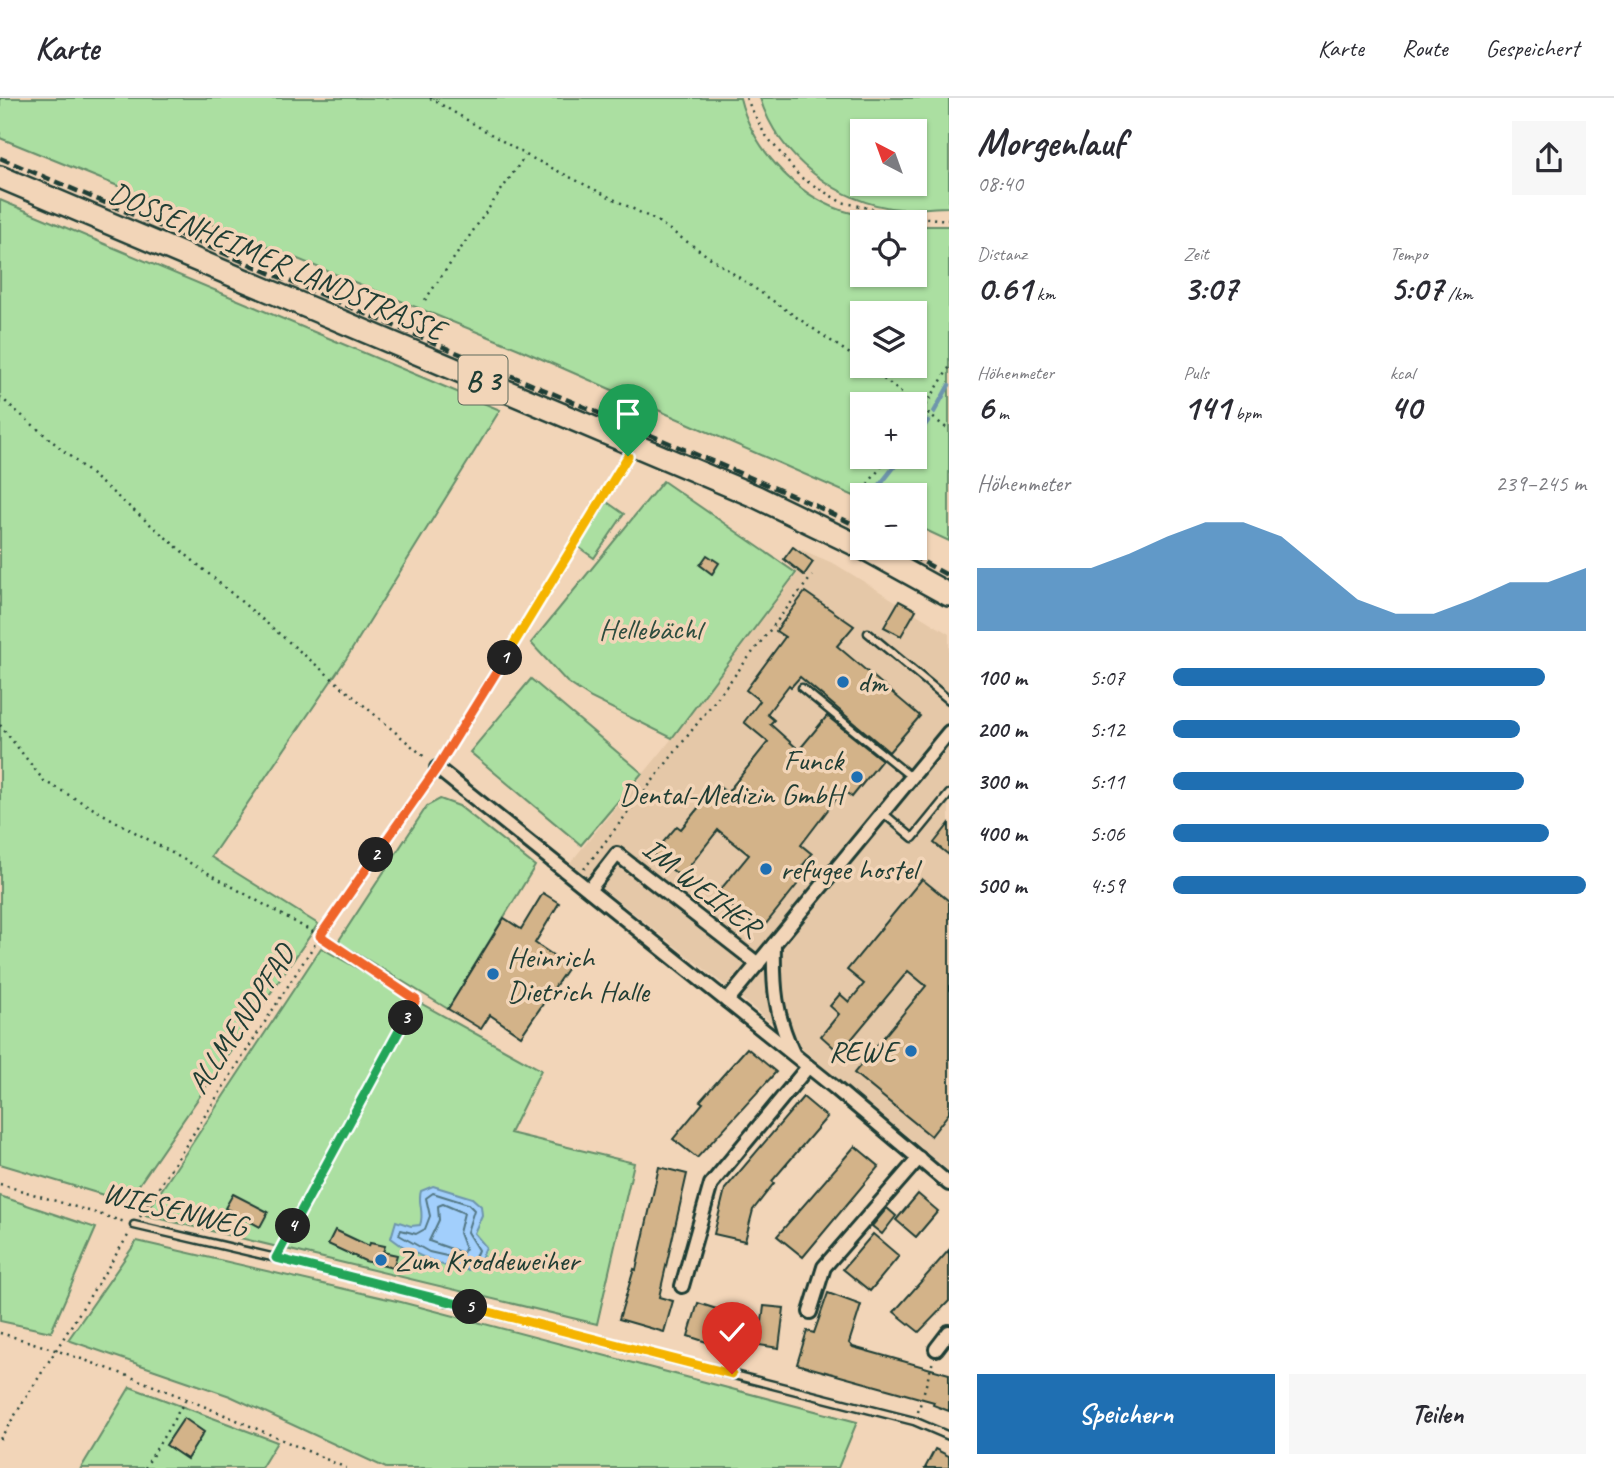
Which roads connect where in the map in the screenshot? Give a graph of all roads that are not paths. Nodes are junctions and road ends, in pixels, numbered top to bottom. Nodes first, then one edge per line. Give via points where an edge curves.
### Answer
1 (0, 177) edge
2 (949, 595) edge
3 (868, 633) dead end
4 (802, 688) dead end
5 (949, 700) edge
6 (949, 732) edge
7 (437, 768) road end
8 (911, 777) junction
9 (949, 794) edge
10 (882, 813) junction
11 (589, 890) junction
12 (774, 944) junction
13 (758, 964) junction
14 (727, 1001) junction
15 (794, 1057) junction
16 (807, 1068) junction
17 (919, 1158) junction
18 (949, 1184) edge
19 (134, 1225) road end
20 (682, 1286) dead end
21 (810, 1312) dead end
22 (949, 1332) edge
23 (936, 1349) road end
24 (949, 1436) edge

1 - 2 main road, DOSSENHEIMER LANDSTRASSE / B 3 via 757,496
3 - 5 lane
4 - 8 lane
6 - 8 street
7 - 11 street
8 - 10 street
9 - 10 lane via 913,838
10 - 12 street
11 - 13 street, IM WEIHER via 617,854
11 - 14 street
12 - 13 street
12 - 15 street via 779,1022
13 - 14 street
14 - 15 street
15 - 16 street
16 - 17 street
16 - 20 street via 711,1184
17 - 18 street
17 - 21 street via 824,1267
19 - 24 lane, WIESENWEG via 914,1421
22 - 23 street

